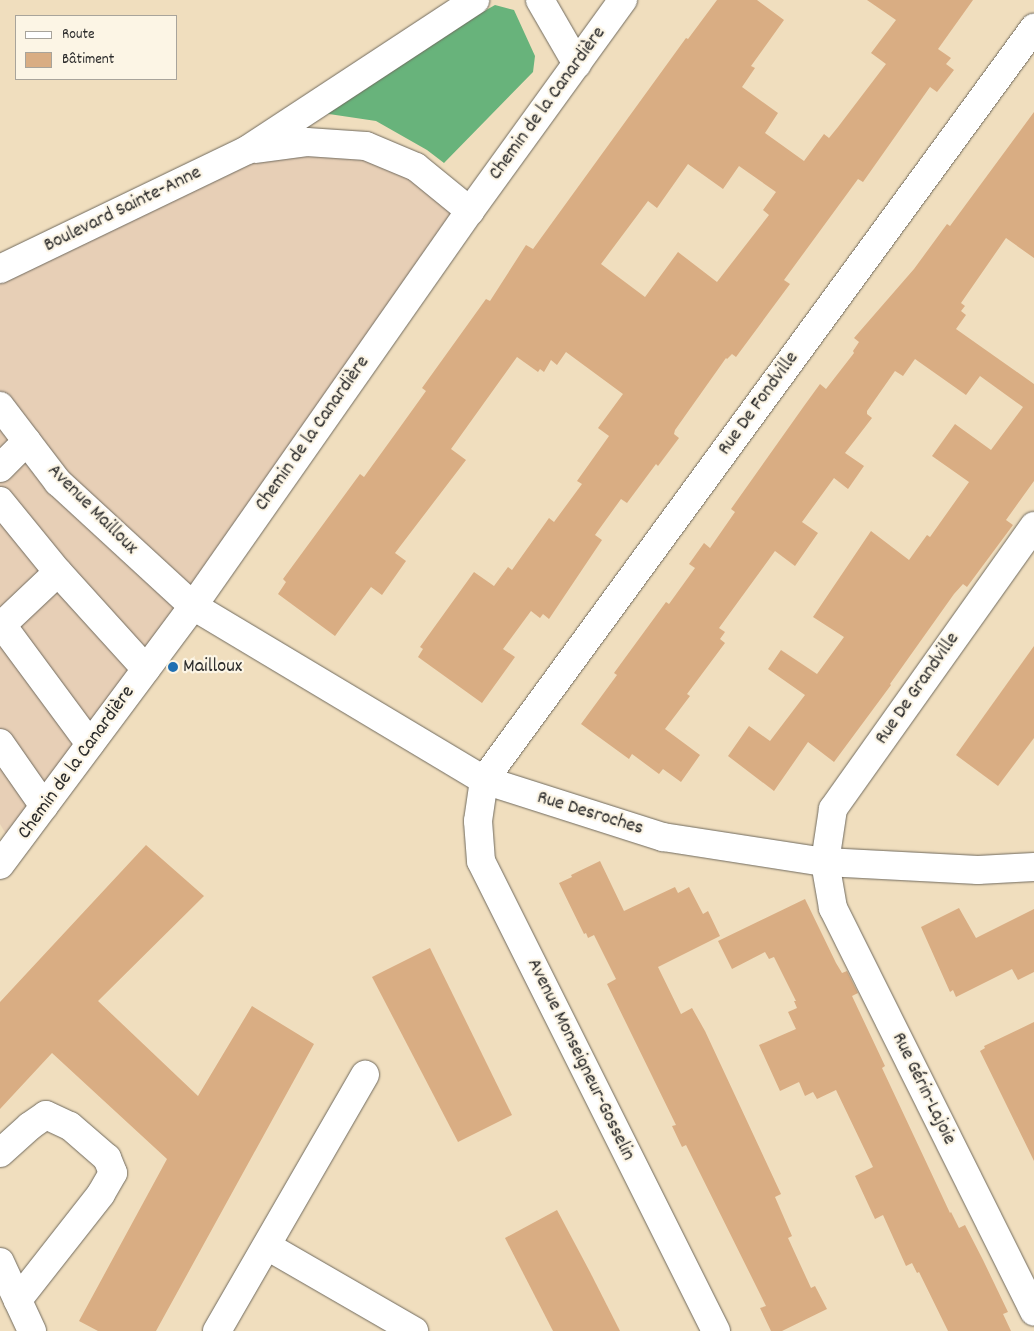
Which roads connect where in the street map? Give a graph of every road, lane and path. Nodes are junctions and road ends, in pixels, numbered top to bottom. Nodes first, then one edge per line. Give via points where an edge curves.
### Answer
1 (475, 0) edge
2 (540, 0) edge
3 (623, 0) edge
4 (1034, 28) edge
5 (577, 64) junction
6 (247, 150) junction
7 (470, 211) junction
8 (0, 269) edge
9 (0, 406) edge
10 (27, 441) junction
11 (0, 468) edge
12 (0, 501) edge
13 (1034, 526) edge
14 (58, 572) junction
15 (193, 606) junction
16 (146, 670) junction
17 (0, 743) edge
18 (90, 744) junction
19 (484, 780) junction
20 (44, 806) junction
21 (825, 862) junction
22 (0, 865) edge
23 (1034, 867) edge
24 (365, 1075) dead end
25 (0, 1153) edge
26 (267, 1246) junction
27 (0, 1262) edge
28 (18, 1300) junction
29 (1034, 1312) edge
30 (32, 1331) edge
31 (218, 1331) edge
32 (414, 1331) edge
33 (716, 1331) edge

1 - 6 street, Boulevard Sainte-Anne
2 - 5 street
3 - 5 street, Chemin de la Canardière
4 - 19 street, Rue De Fondville
5 - 7 street, Chemin de la Canardière
6 - 7 street, Boulevard Sainte-Anne via 307,142 366,146 416,167
6 - 8 street, Boulevard Sainte-Anne
7 - 15 street, Chemin de la Canardière
9 - 10 street, Avenue Mailloux
10 - 11 street
10 - 15 street, Avenue Mailloux via 58,482
12 - 14 street
13 - 21 street, Rue De Grandville via 833,808
14 - 16 street
14 - 18 street via 2,625
15 - 16 street, Chemin de la Canardière
15 - 19 street, Rue Desroches
16 - 18 street, Chemin de la Canardière
17 - 20 street
18 - 20 street, Chemin de la Canardière
19 - 21 street, Rue Desroches via 664,837
19 - 33 street, Avenue Monseigneur-Gosselin via 478,821 482,861
20 - 22 street, Chemin de la Canardière
21 - 23 street, Rue Desroches via 978,870
21 - 29 street, Rue Gérin-Lajoie via 833,908
24 - 26 street
25 - 28 street via 46,1115 70,1126 107,1158 113,1173 101,1194
26 - 31 street
26 - 32 street
27 - 28 street
28 - 30 street

